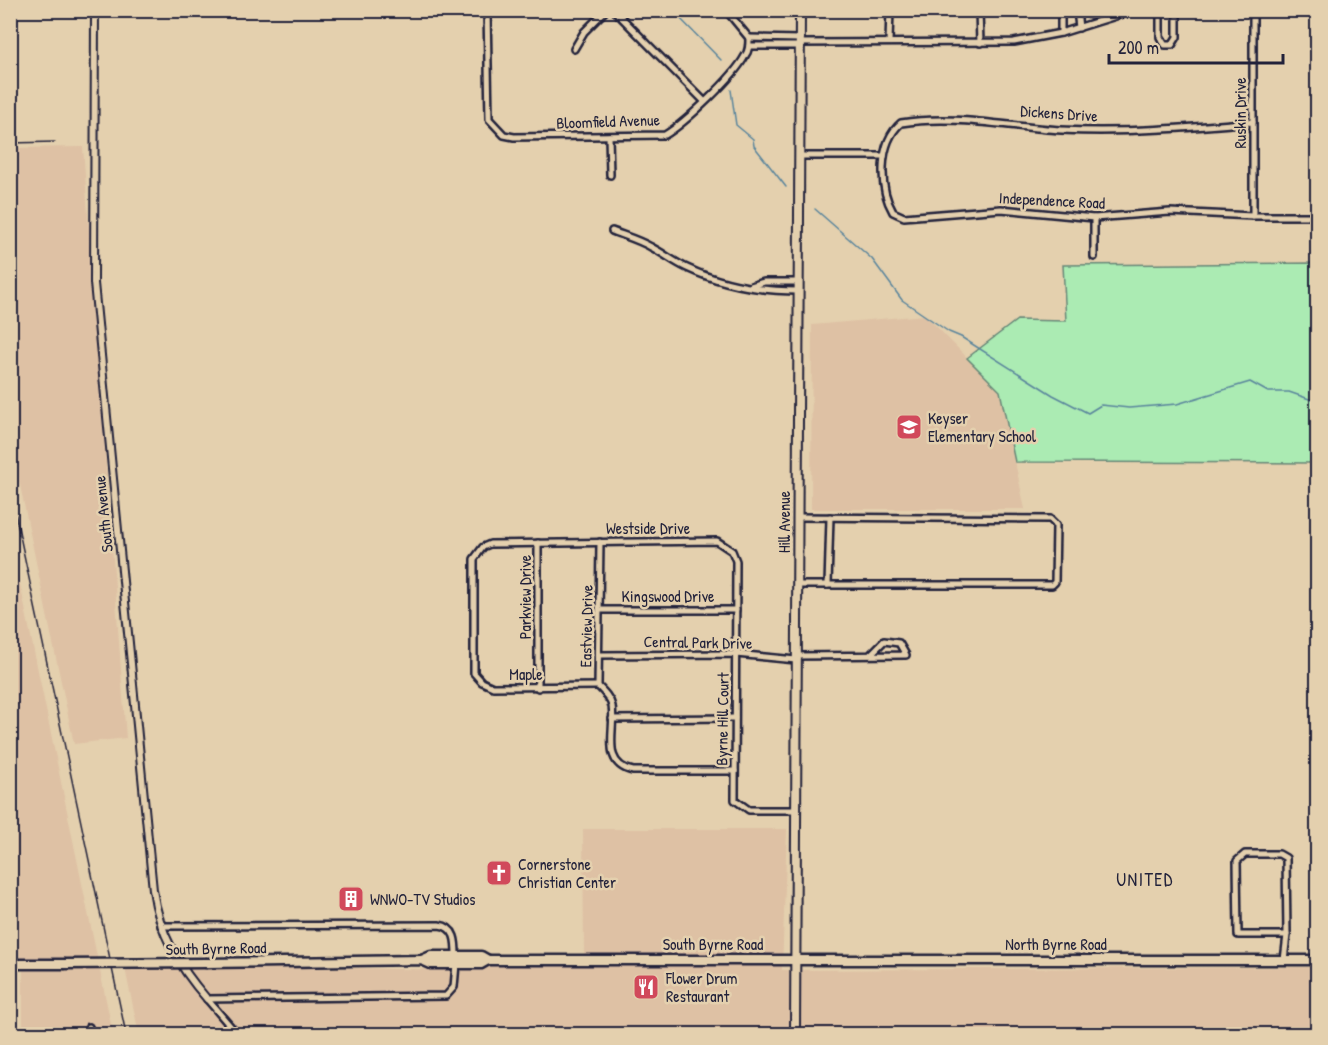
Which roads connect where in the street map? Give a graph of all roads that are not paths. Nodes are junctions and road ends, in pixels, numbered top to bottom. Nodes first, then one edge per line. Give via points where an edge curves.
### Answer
1 (95, 10) edge
2 (487, 10) edge
3 (606, 10) edge
4 (614, 10) edge
5 (726, 10) edge
6 (800, 10) edge
7 (890, 10) edge
8 (980, 10) edge
9 (1061, 10) edge
10 (1077, 10) edge
11 (1135, 10) edge
12 (1160, 10) edge
13 (1177, 10) edge
14 (1253, 10) edge
15 (1079, 28) junction
16 (1062, 33) junction
17 (749, 38) junction
18 (799, 42) junction
19 (889, 42) junction
20 (980, 43) junction
21 (749, 46) junction
22 (574, 49) dead end
23 (704, 101) junction
24 (1253, 122) junction
25 (609, 136) junction
26 (799, 156) junction
27 (884, 156) junction
28 (610, 175) dead end
29 (1253, 216) junction
30 (1317, 216) edge
31 (1094, 218) junction
32 (612, 231) dead end
33 (1094, 257) dead end
34 (798, 282) junction
35 (751, 286) junction
36 (798, 291) junction
37 (797, 517) junction
38 (830, 517) junction
39 (600, 542) junction
40 (538, 543) junction
41 (736, 574) joint
42 (797, 585) junction
43 (828, 585) junction
44 (600, 610) junction
45 (736, 610) junction
46 (736, 654) junction
47 (600, 655) junction
48 (870, 655) junction
49 (474, 658) joint
50 (796, 658) junction
51 (598, 686) junction
52 (538, 688) junction
53 (735, 718) junction
54 (612, 719) junction
55 (735, 771) junction
56 (796, 810) junction
57 (160, 926) junction
58 (1287, 935) junction
59 (795, 958) junction
60 (456, 960) junction
61 (1284, 960) junction
62 (1317, 960) edge
63 (10, 964) edge
64 (207, 999) junction
65 (89, 1027) dead end
66 (89, 1035) edge
67 (237, 1035) edge
68 (795, 1035) edge

1 - 57 street, South Avenue via 94,283 153,890
2 - 25 street, Bloomfield Avenue via 487,108 495,128 514,137
3 - 22 street via 584,32
4 - 23 street
5 - 17 street
6 - 18 main road, Hill Avenue
7 - 19 street
8 - 20 street
9 - 16 street
10 - 15 street
11 - 15 street
12 - 13 street via 1160,37 1165,45 1172,45 1177,37
14 - 24 street, Ruskin Drive
15 - 16 street
16 - 20 street via 1014,42
17 - 18 street
17 - 21 street
18 - 19 street
18 - 21 street
18 - 26 main road, Hill Avenue
19 - 20 street
21 - 23 street, Bloomfield Avenue via 733,72
23 - 25 street, Bloomfield Avenue via 664,135
24 - 27 street, Dickens Drive via 1179,129 1059,130 992,122 912,121 894,129
24 - 29 street, Ruskin Drive
25 - 28 street
26 - 27 street
26 - 34 main road, Hill Avenue
27 - 31 street, Independence Road via 885,195 898,216 1001,209
29 - 30 street, Independence Road
29 - 31 street, Independence Road via 1170,212
31 - 33 street
32 - 35 street via 651,247 685,268 718,281
34 - 35 street
34 - 36 main road, Hill Avenue
35 - 36 street via 764,291
36 - 37 main road, Hill Avenue
37 - 38 street
37 - 42 main road, Hill Avenue
38 - 43 street
38 - 43 street via 1050,519 1056,525 1055,582
39 - 40 street, Westside Drive
39 - 41 street, Westside Drive via 717,541 732,551
39 - 44 street, Eastview Drive
40 - 49 street, Westside Drive via 483,547 474,559
40 - 52 street, Parkview Drive
41 - 45 street, Byrne Hill Court
42 - 43 street
42 - 50 main road, Hill Avenue
44 - 45 street, Kingswood Drive
44 - 47 street, Eastview Drive
45 - 46 street, Byrne Hill Court
46 - 47 street, Central Park Drive
46 - 50 street, Central Park Drive
46 - 53 street, Byrne Hill Court
47 - 51 street, Eastview Drive
48 - 48 street, Central Park Drive via 882,655 906,655 899,643 884,641
48 - 50 street, Central Park Drive
49 - 52 street, Maple via 474,673 487,685
50 - 56 main road, Hill Avenue
51 - 52 street, Maple
51 - 54 street, Eastview Drive via 612,704
53 - 54 street
53 - 55 street, Byrne Hill Court
54 - 55 street, Eastview Drive via 612,753 615,763 624,769
55 - 56 street, Byrne Hill Court via 735,800 749,810
56 - 59 main road, Hill Avenue
57 - 60 street, South Byrne Road via 439,925 453,932
57 - 64 street, South Avenue via 174,955
58 - 58 street via 1238,934 1240,856 1279,854 1286,858
58 - 61 street
59 - 60 main road, South Byrne Road via 488,960 481,956
59 - 61 main road, North Byrne Road
59 - 68 main road, Hill Avenue
60 - 63 main road, South Byrne Road, bridge via 431,956 422,960
60 - 64 street, South Byrne Road via 456,983 446,996
61 - 62 main road, North Byrne Road
64 - 67 street
65 - 66 street

